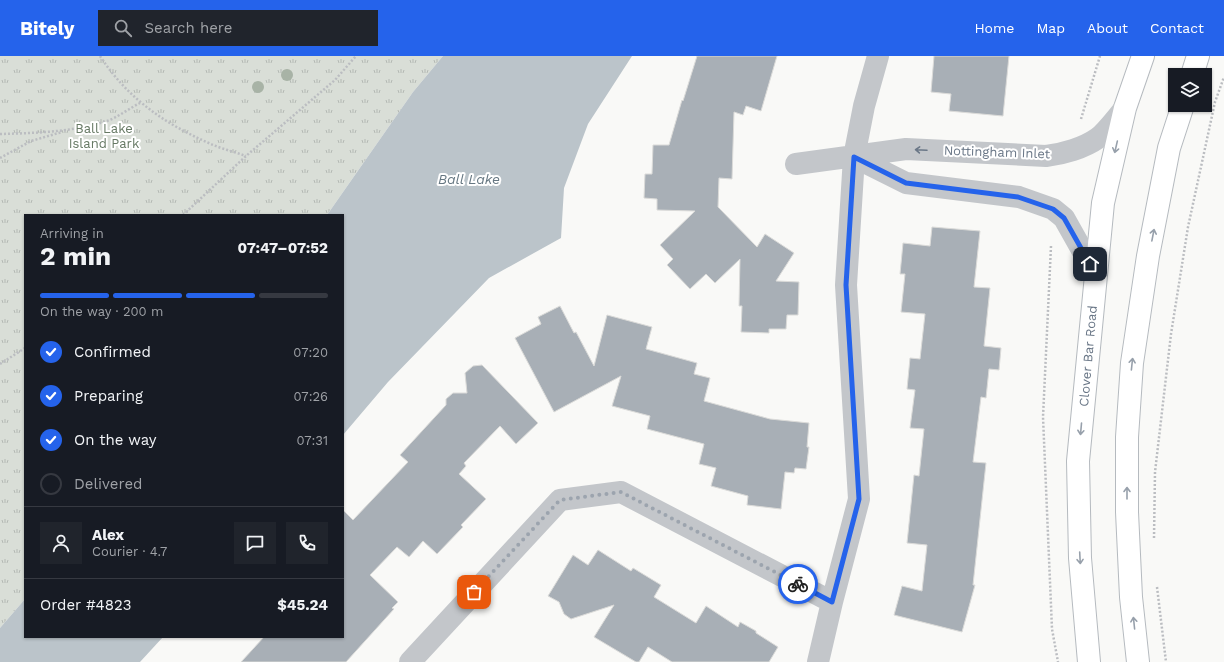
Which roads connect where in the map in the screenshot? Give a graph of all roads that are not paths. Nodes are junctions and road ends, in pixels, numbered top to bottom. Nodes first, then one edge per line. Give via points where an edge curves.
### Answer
1 (878, 56) edge
2 (1143, 56) edge
3 (1198, 56) edge
4 (1194, 68) edge
5 (1125, 108) junction
6 (1180, 112) edge
7 (854, 157) junction
8 (796, 164) dead end
9 (1096, 275) junction
10 (832, 602) junction
11 (410, 662) edge
12 (818, 662) edge
13 (1089, 662) edge
14 (1138, 662) edge

1 - 7 street via 864,106
2 - 5 main road, Clover Bar Road
3 - 4 main road
5 -> 7 street, Nottingham Inlet via 1098,138 1060,154 1046,156 906,149
5 -> 9 main road, Clover Bar Road via 1103,203
14 -> 6 main road via 1131,597 1127,512 1127,437 1132,363 1148,256 1169,148
7 - 8 street, Nottingham Inlet
7 - 9 street via 906,183 1018,197 1053,209 1064,218
7 - 10 street via 846,285 859,499
9 -> 13 main road, Clover Bar Road via 1078,461 1080,558
10 - 11 street via 621,492 560,500
10 - 12 street

